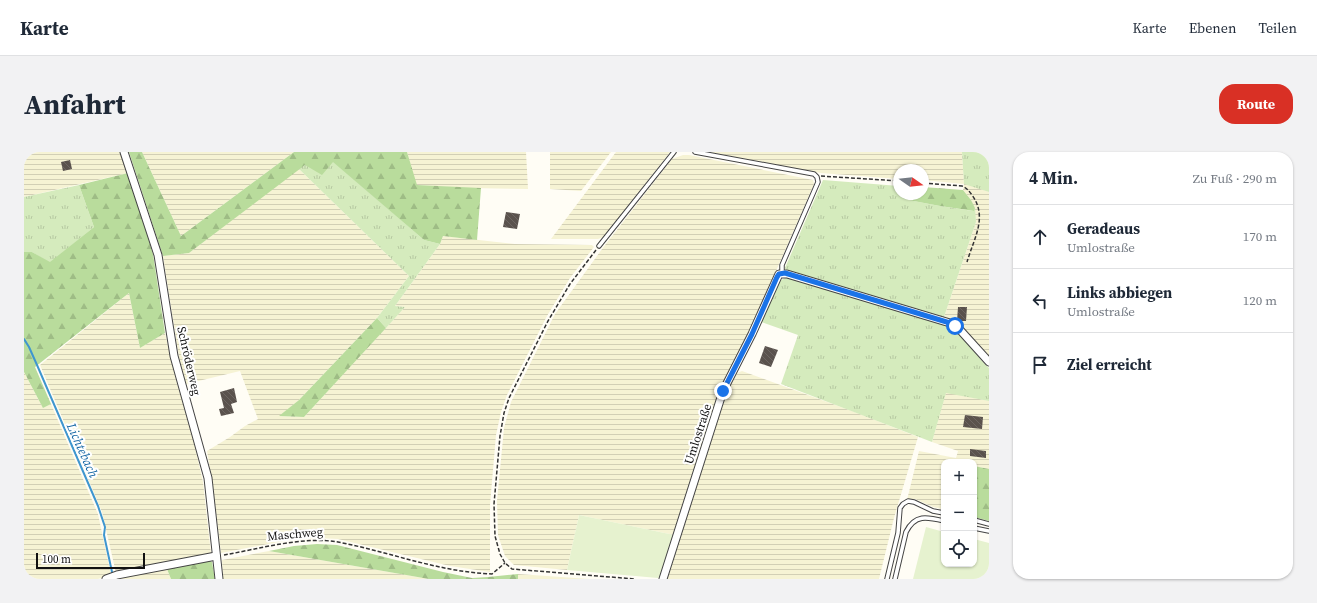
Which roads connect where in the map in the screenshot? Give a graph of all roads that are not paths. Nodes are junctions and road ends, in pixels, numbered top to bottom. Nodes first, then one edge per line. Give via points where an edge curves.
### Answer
1 (124, 152) edge
2 (674, 152) edge
3 (695, 152) edge
4 (599, 246) road end
5 (782, 273) junction
6 (989, 362) edge
7 (941, 512) edge
8 (941, 520) edge
9 (977, 521) edge
10 (989, 524) edge
11 (977, 529) edge
12 (989, 531) edge
13 (216, 556) junction
14 (106, 579) edge
15 (219, 579) edge
16 (663, 579) edge
17 (887, 579) edge
18 (895, 579) edge

1 - 13 street, Schröderweg via 158,255 174,356 208,478
2 - 4 lane
3 - 5 lane via 814,174 817,177 818,182 782,265
5 - 6 street via 950,323 961,331
5 - 16 street, Umlostraße via 777,277 723,391
7 - 17 lane via 914,502 908,501 903,504 900,508 898,533
8 - 18 lane via 922,518 910,525
9 - 10 lane
11 - 12 lane
13 - 14 street
13 - 15 street, Schröderweg

